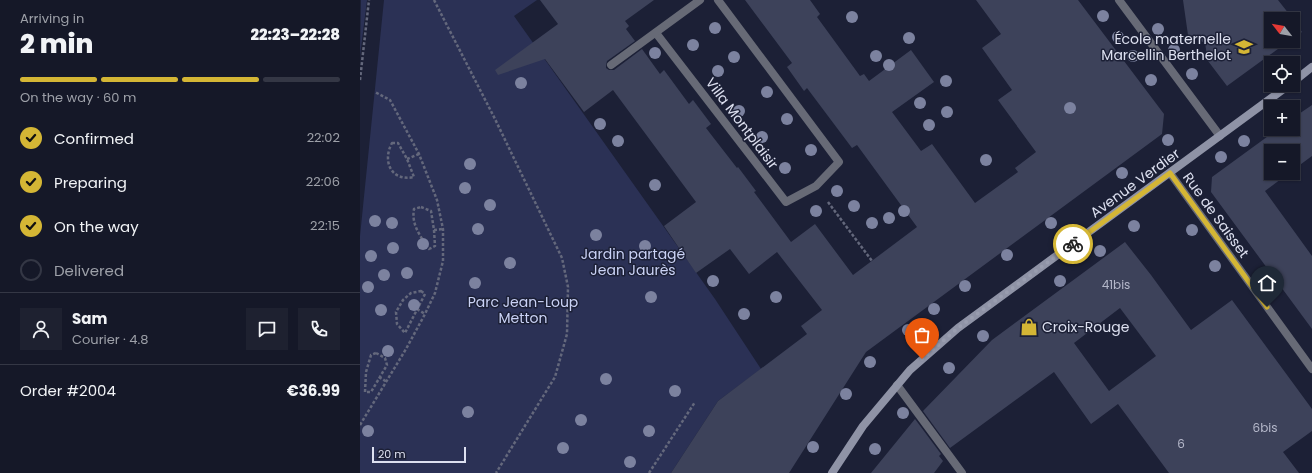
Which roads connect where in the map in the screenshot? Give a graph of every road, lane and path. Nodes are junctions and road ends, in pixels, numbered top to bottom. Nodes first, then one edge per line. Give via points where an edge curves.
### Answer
1 (369, 0) edge
2 (434, 0) edge
3 (700, 0) edge
4 (718, 0) edge
5 (1118, 0) edge
6 (656, 33) junction
7 (611, 65) dead end
8 (1312, 67) edge
9 (1300, 76) edge
10 (360, 80) edge
11 (375, 92) dead end
12 (1279, 92) edge
13 (1220, 136) junction
14 (419, 154) junction
15 (406, 159) junction
16 (1170, 173) junction
17 (816, 186) junction
18 (443, 229) junction
19 (434, 230) junction
20 (872, 260) dead end
21 (417, 309) junction
22 (425, 314) junction
23 (1312, 369) edge
24 (379, 377) junction
25 (387, 382) junction
26 (896, 385) junction
27 (695, 402) dead end
28 (360, 425) edge
29 (496, 473) edge
30 (649, 473) edge
31 (832, 473) edge
32 (962, 473) edge

1 - 10 path
2 - 29 path via 562,258 568,287 567,334 555,377
3 - 6 street
4 - 17 street, Villa Montplaisir via 839,162
5 - 13 street
6 - 7 street
6 - 17 street, Villa Montplaisir via 786,202
8 - 9 main road
11 - 14 path via 390,100
12 - 13 main road, Avenue Verdier
13 - 16 main road, Avenue Verdier
14 - 15 path
14 - 18 path via 437,200
15 - 15 path via 398,143 392,143 388,151 388,164 395,174 407,179 414,178
16 - 23 street, Rue de Saisset
16 - 26 main road, Avenue Verdier via 958,328
17 - 20 path
18 - 19 path
18 - 22 path via 443,261 435,293
19 - 19 path via 431,211 421,207 414,209 412,216 418,233 429,249 434,246
21 - 21 path via 425,294 421,291 411,293 396,312 397,324 405,333
21 - 22 path
22 - 25 path
24 - 24 path via 386,365 384,358 376,353 371,355 366,372 365,392 371,392
24 - 25 path
25 - 28 path
26 - 31 main road, Avenue Verdier via 863,426
26 - 32 street
27 - 30 path

